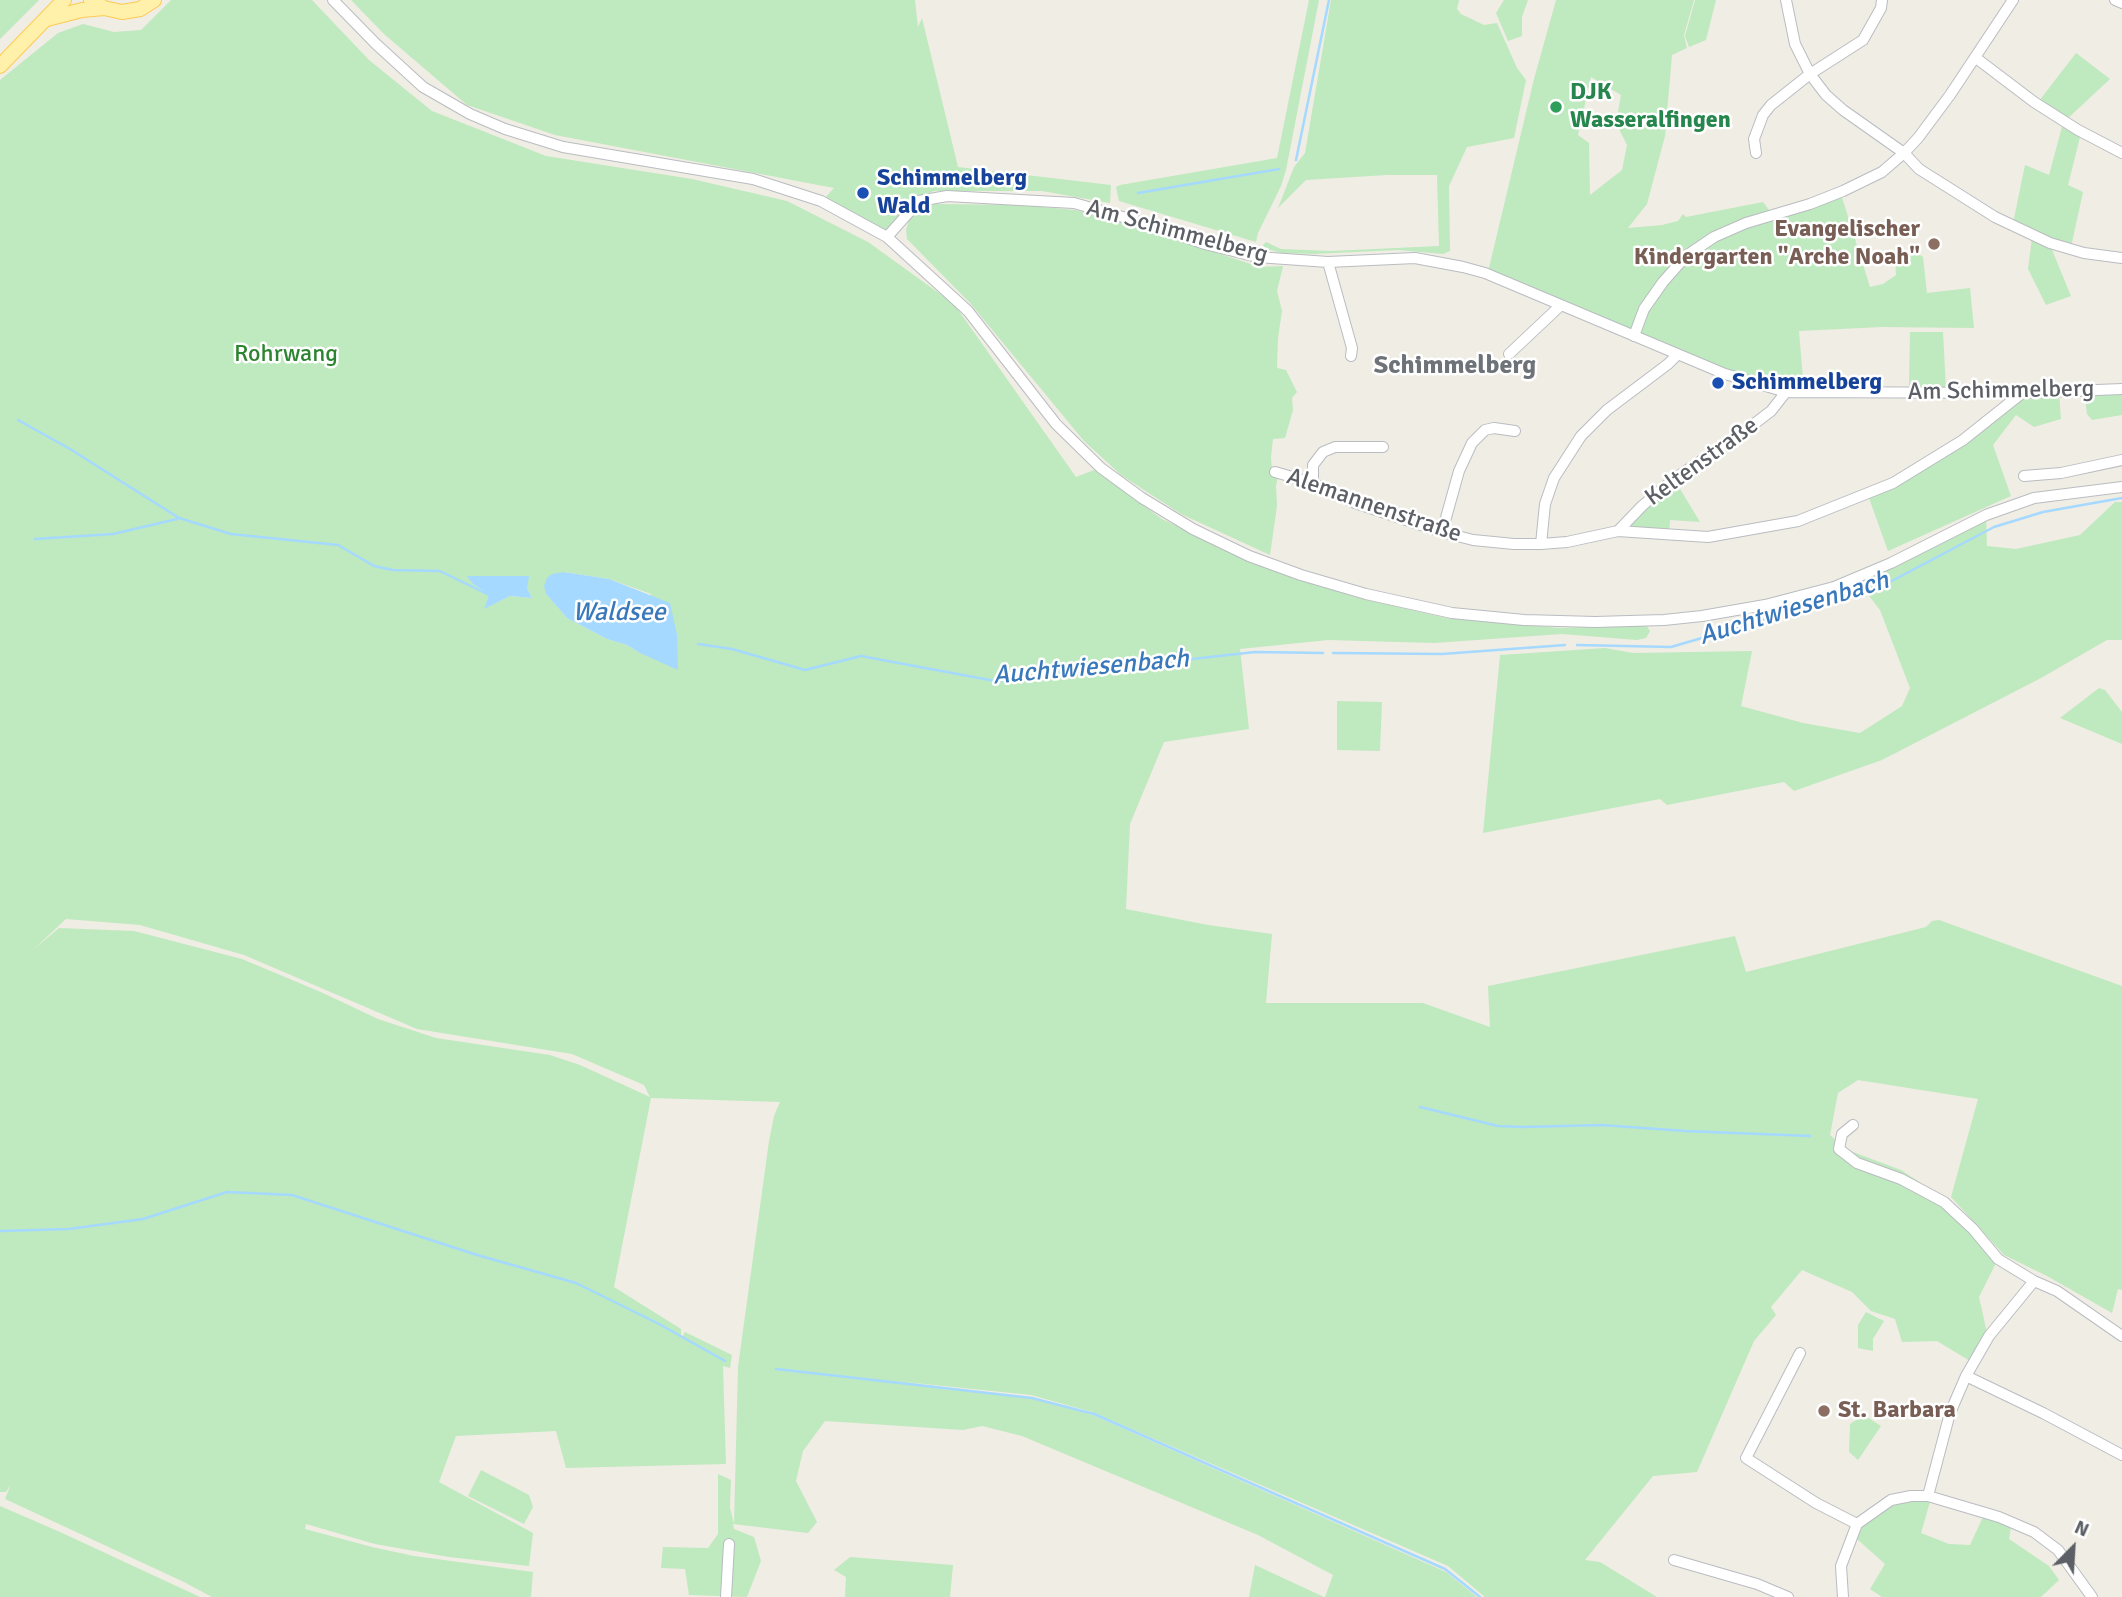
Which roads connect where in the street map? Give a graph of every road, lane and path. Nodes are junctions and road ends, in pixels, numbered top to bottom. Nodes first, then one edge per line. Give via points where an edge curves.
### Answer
1 (64, 0) edge
2 (154, 0) edge
3 (333, 0) edge
4 (1786, 0) edge
5 (1882, 0) edge
6 (2013, 0) edge
7 (2115, 0) edge
8 (2122, 3) edge
9 (97, 4) edge
10 (46, 19) junction
11 (1976, 58) junction
12 (0, 66) edge
13 (1810, 74) junction
14 (1756, 153) dead end
15 (1904, 153) junction
16 (2122, 153) edge
17 (887, 237) junction
18 (2122, 258) edge
19 (1328, 262) junction
20 (1560, 306) junction
21 (1634, 336) junction
22 (1509, 354) dead end
23 (1677, 355) junction
24 (1351, 356) dead end
25 (2122, 389) edge
26 (1786, 392) junction
27 (2022, 393) junction
28 (1515, 432) dead end
29 (1383, 447) dead end
30 (2122, 460) edge
31 (1275, 472) dead end
32 (2024, 476) dead end
33 (1313, 483) junction
34 (2122, 487) edge
35 (1618, 531) junction
36 (1442, 532) junction
37 (1541, 544) junction
38 (1853, 1125) dead end
39 (2034, 1281) junction
40 (2122, 1336) edge
41 (1800, 1353) dead end
42 (1966, 1377) junction
43 (2122, 1455) edge
44 (1928, 1496) junction
45 (1857, 1524) junction
46 (729, 1544) dead end
47 (1674, 1560) dead end
48 (726, 1597) edge
49 (1788, 1597) edge
50 (1843, 1597) edge
51 (2092, 1597) edge

1 - 10 main road
2 - 9 main road via 131,12
3 - 17 street via 423,87 493,124 563,147 753,179 821,201
4 - 13 street via 1795,44
5 - 13 street via 1863,40
6 - 11 street
7 - 8 street
9 - 10 main road
10 - 12 main road
11 - 15 street
11 - 16 street via 2078,130
13 - 14 street via 1763,115 1754,139
13 - 15 street via 1843,110
15 - 18 street via 1919,169 1971,204 2018,229 2084,253
15 - 21 street via 1881,172 1843,191 1714,237 1686,256 1662,282 1644,309
17 - 19 street, Am Schimmelberg via 919,201 947,196 1032,200 1073,203 1257,257
17 - 34 street via 968,311 1055,424 1101,468 1142,498 1193,529 1275,566 1366,594 1452,613 1595,622 1664,620 1765,605 1834,587 1986,515 2034,498
19 - 20 street, Am Schimmelberg via 1415,258 1463,267
19 - 24 street
20 - 21 street, Am Schimmelberg
20 - 22 street
21 - 23 street, Am Schimmelberg
23 - 26 street, Am Schimmelberg
23 - 37 street via 1581,436 1554,478 1545,504
25 - 27 street, Am Schimmelberg
26 - 27 street, Am Schimmelberg
26 - 35 street, Keltenstraße via 1771,411 1674,479
27 - 35 street, Alemannenstraße via 1963,440 1893,483 1798,521 1708,537
28 - 36 street via 1485,430 1472,443
29 - 33 street via 1335,447 1323,452 1313,466
30 - 32 street
31 - 33 street, Alemannenstraße
33 - 36 street, Alemannenstraße via 1355,503
35 - 37 street, Alemannenstraße
36 - 37 street, Alemannenstraße via 1473,540
38 - 39 street via 1842,1134 1839,1149 1857,1163 1944,1202 1998,1259
39 - 40 street via 2057,1291
39 - 42 street via 1989,1336
41 - 45 street via 1746,1458
42 - 43 street
42 - 44 street via 1950,1413
44 - 45 street via 1891,1500
44 - 51 street via 2034,1532 2058,1550
45 - 50 street via 1841,1566
46 - 48 street
47 - 49 street

